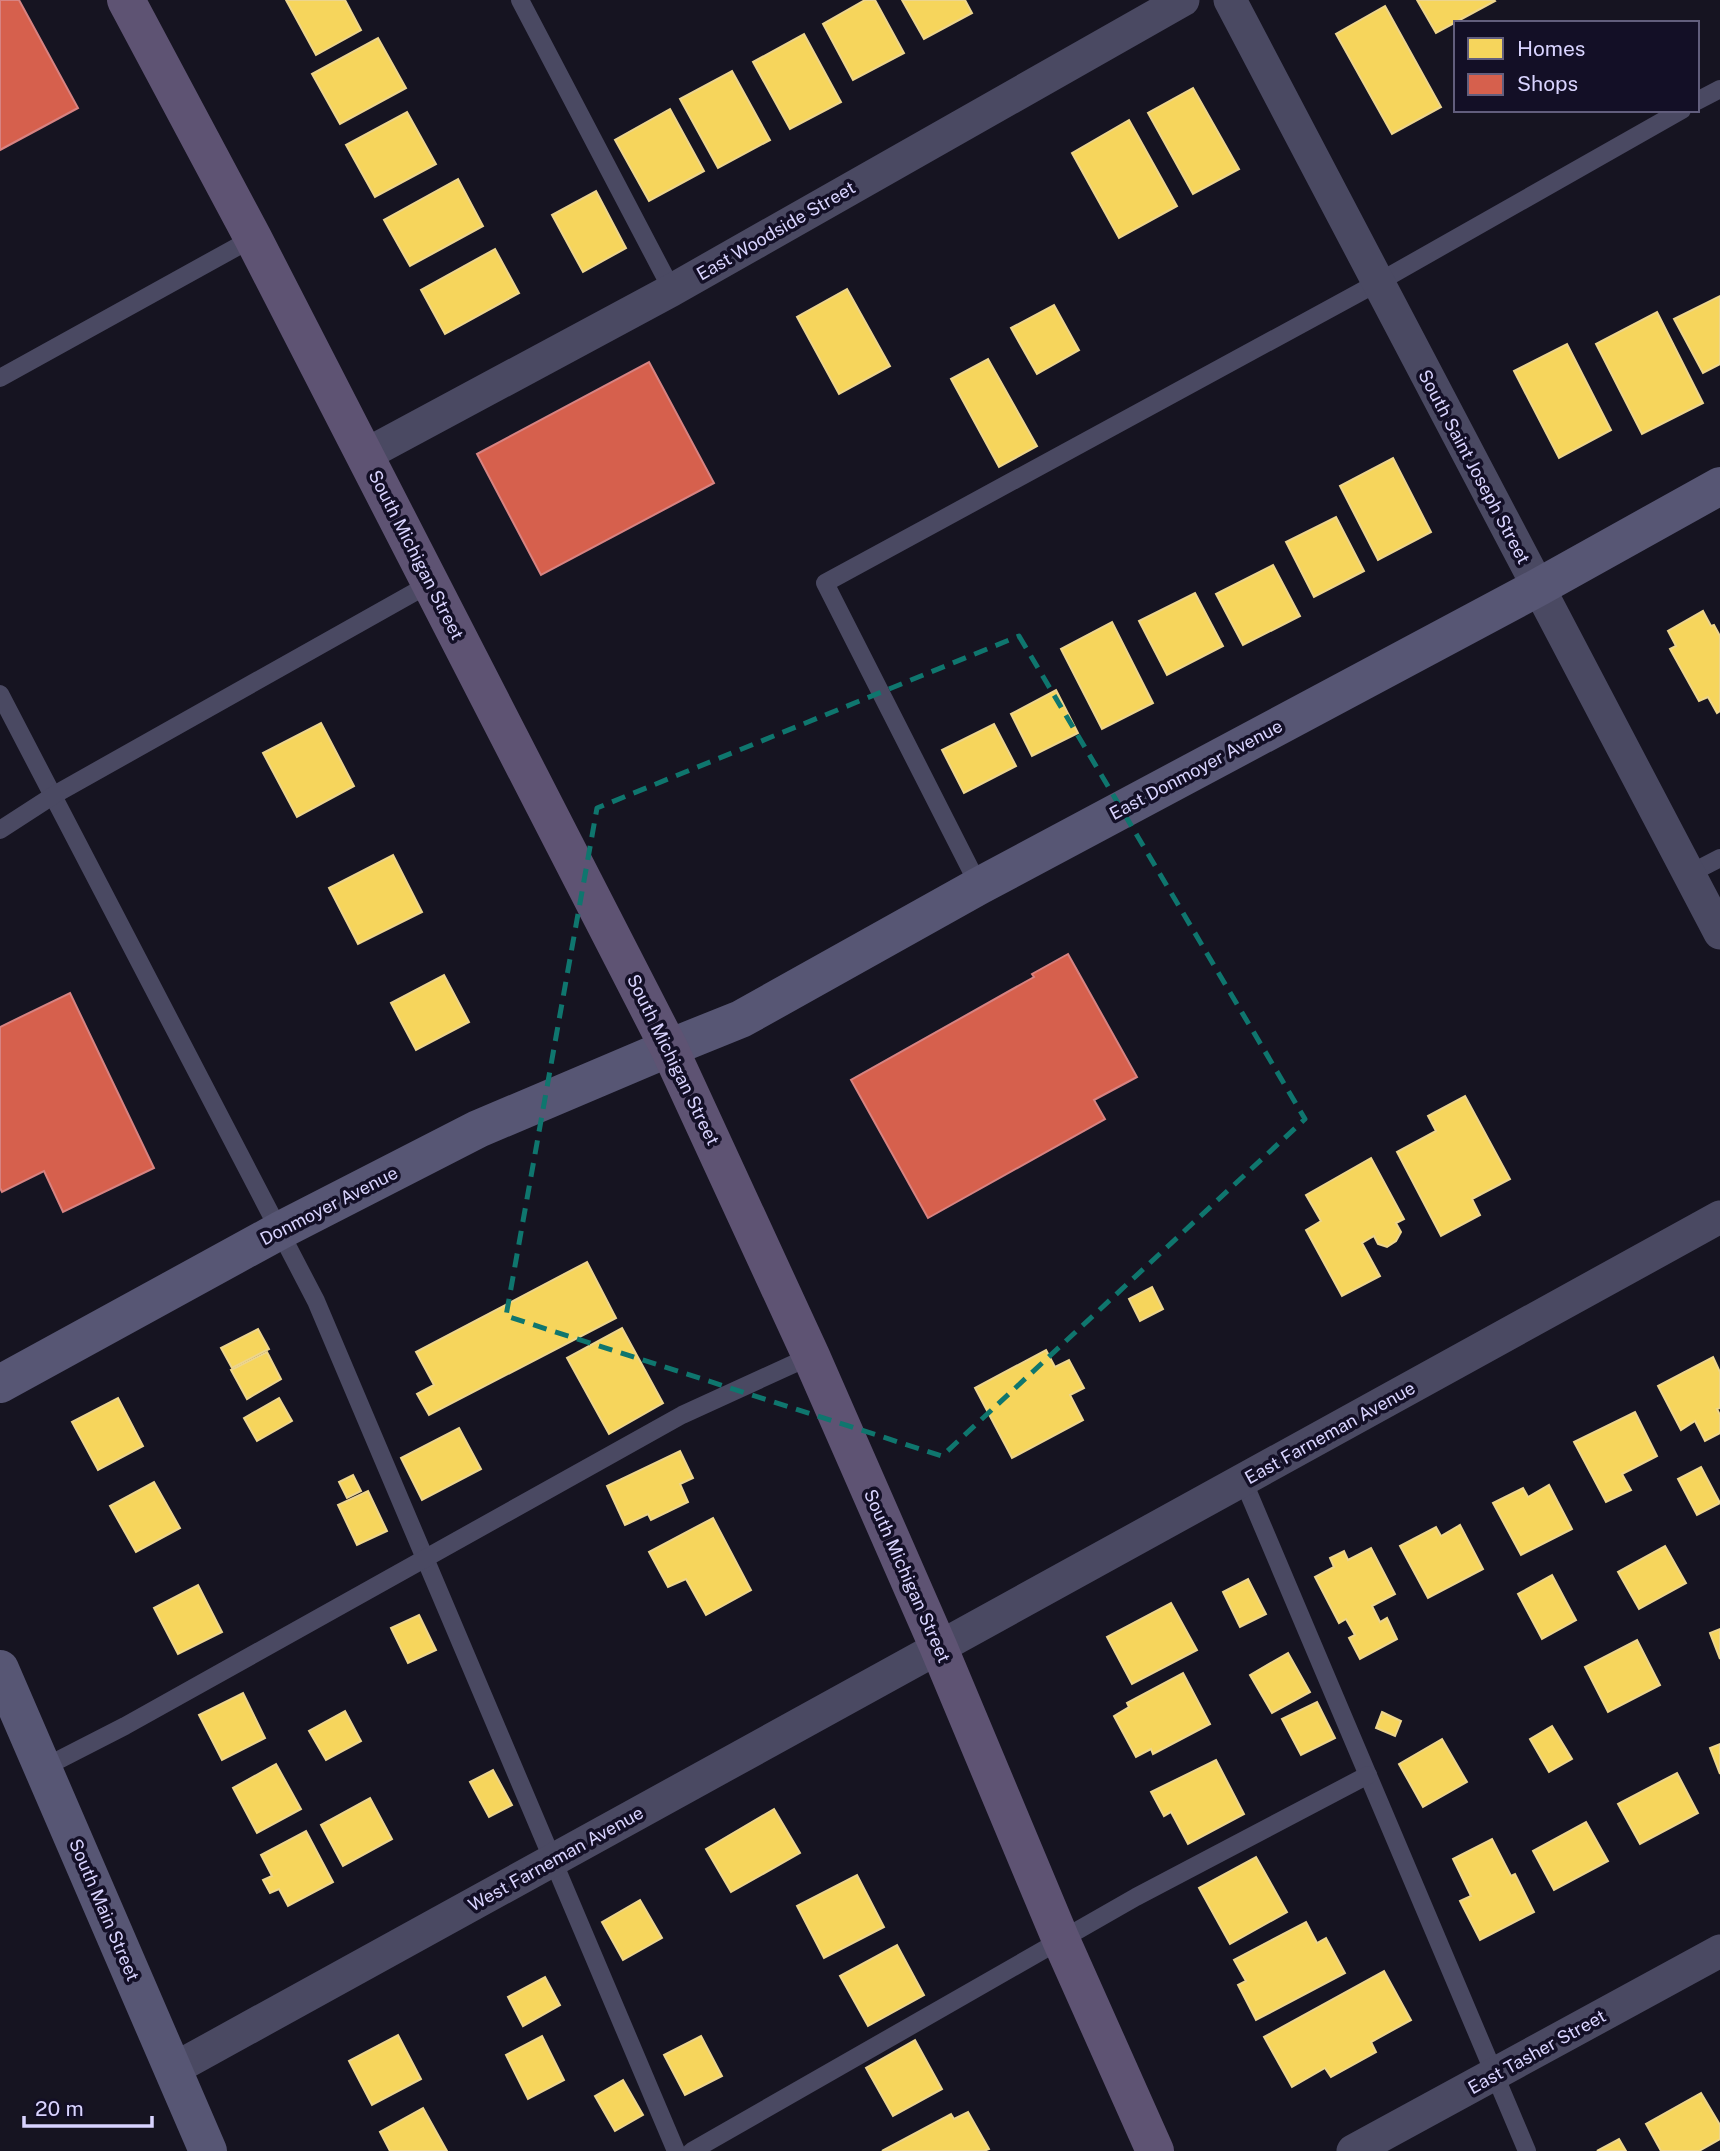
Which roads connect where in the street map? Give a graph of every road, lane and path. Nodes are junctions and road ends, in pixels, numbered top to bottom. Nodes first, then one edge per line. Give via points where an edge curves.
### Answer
1 (126, 0) edge
2 (520, 0) edge
3 (1183, 0) edge
4 (1230, 0) edge
5 (1720, 89) edge
6 (1699, 101) edge
7 (1678, 112) edge
8 (253, 238) junction
9 (1377, 283) junction
10 (672, 290) junction
11 (0, 378) edge
12 (365, 455) junction
13 (1720, 486) edge
14 (430, 583) junction
15 (1537, 588) junction
16 (0, 694) edge
17 (54, 795) junction
18 (0, 830) edge
19 (1720, 858) edge
20 (1689, 874) junction
21 (979, 886) junction
22 (1720, 933) edge
23 (668, 1048) junction
24 (1720, 1217) edge
25 (281, 1230) junction
26 (811, 1356) junction
27 (0, 1384) edge
28 (1243, 1480) junction
29 (426, 1557) junction
30 (938, 1646) junction
31 (0, 1669) edge
32 (43, 1768) junction
33 (1368, 1775) junction
34 (554, 1861) junction
35 (1061, 1940) junction
36 (1720, 1951) edge
37 (172, 2070) junction
38 (1495, 2075) junction
39 (208, 2151) edge
40 (676, 2151) edge
41 (692, 2151) edge
42 (1155, 2151) edge
43 (1353, 2151) edge
44 (1527, 2151) edge

1 - 8 main road, South Michigan Street
2 - 10 lane
3 - 10 street, East Woodside Street
4 - 9 street, South Saint Joseph Street
5 - 6 lane
7 - 9 lane
8 - 11 lane
8 - 12 main road, South Michigan Street
9 - 15 street, South Saint Joseph Street
9 - 21 lane via 825,583
10 - 12 street, East Woodside Street
12 - 14 main road, South Michigan Street
13 - 15 street, East Donmoyer Avenue
14 - 17 lane
14 - 23 main road, South Michigan Street
15 - 20 street, South Saint Joseph Street
15 - 21 street, East Donmoyer Avenue
16 - 17 lane
17 - 18 lane
17 - 25 lane
19 - 20 lane
20 - 22 street, South Saint Joseph Street
21 - 23 street, East Donmoyer Avenue via 741,1020
23 - 25 street, Donmoyer Avenue via 478,1129
23 - 26 main road, South Michigan Street
24 - 28 street, East Farneman Avenue
25 - 27 street, Donmoyer Avenue
25 - 29 lane
26 - 29 lane via 682,1415
26 - 30 main road, South Michigan Street
28 - 30 street, East Farneman Avenue
28 - 33 lane
29 - 32 lane
29 - 34 lane
30 - 34 street, West Farneman Avenue
30 - 35 main road, South Michigan Street
31 - 32 street, South Main Street
32 - 37 street, South Main Street
33 - 35 lane
33 - 38 lane
34 - 37 street, West Farneman Avenue
34 - 40 lane
35 - 41 lane
35 - 42 main road, South Michigan Street
36 - 38 street, East Tasher Street
37 - 39 street, South Main Street
38 - 43 street, East Tasher Street
38 - 44 lane

